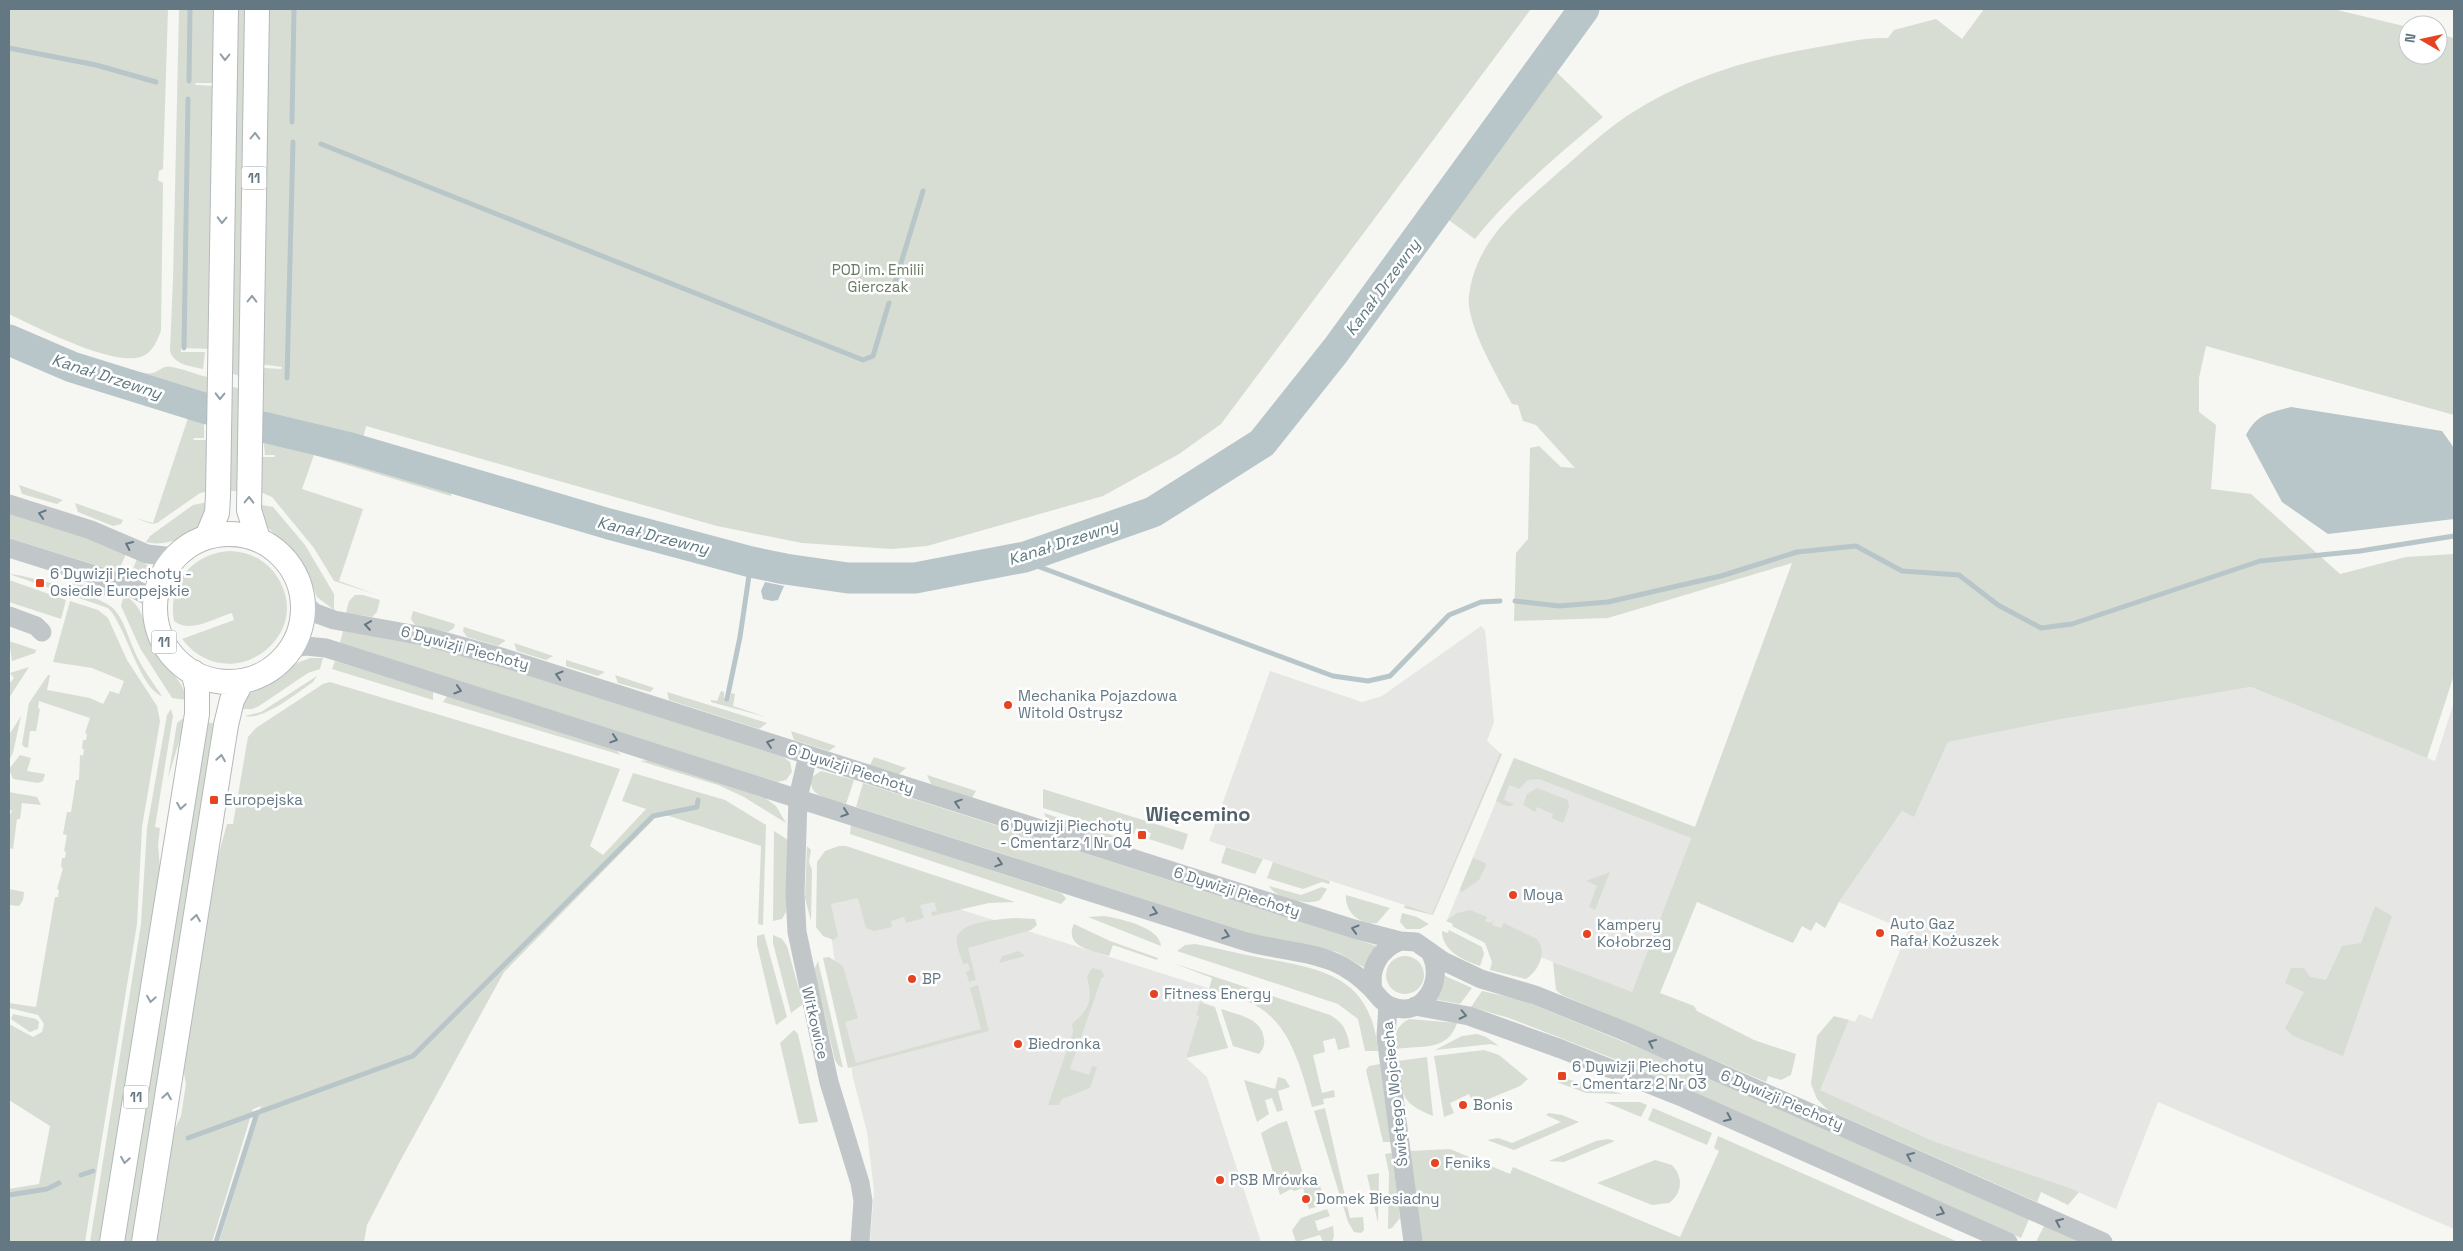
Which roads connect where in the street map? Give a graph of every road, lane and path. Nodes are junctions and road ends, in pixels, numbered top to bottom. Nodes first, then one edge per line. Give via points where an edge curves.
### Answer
1 (226, 9) edge
2 (257, 9) edge
3 (9, 504) edge
4 (207, 537) junction
5 (258, 539) junction
6 (9, 548) edge
7 (175, 558) junction
8 (156, 600) junction
9 (303, 603) junction
10 (9, 616) edge
11 (42, 632) dead end
12 (290, 649) junction
13 (193, 672) junction
14 (242, 681) junction
15 (808, 755) junction
16 (798, 798) junction
17 (1400, 941) junction
18 (1431, 954) junction
19 (1373, 990) junction
20 (1388, 1005) junction
21 (1415, 1006) junction
22 (112, 1242) edge
23 (144, 1242) edge
24 (860, 1242) edge
25 (1413, 1242) edge
26 (2008, 1242) edge
27 (2103, 1242) edge

1 -> 4 main road, 11 via 218,496 217,513
5 -> 2 main road, 11 via 249,510
7 -> 3 street via 147,554 90,530
4 - 5 main road, 11 via 228,534
4 - 7 main road, 11 via 187,547
5 - 9 main road, 11 via 291,566 301,588
6 - 8 street via 127,585
7 - 8 main road, 11 via 163,575
8 - 13 main road, 11 via 157,624 164,642 178,661
9 - 12 main road, 11 via 300,627
15 -> 9 street, 6 Dywizji Piechoty via 454,643 324,618
10 - 11 street via 36,626
12 - 14 main road, 11 via 269,670
12 -> 16 street via 306,646 326,648
13 - 14 main road, 11 via 216,680
13 -> 22 main road, 11 via 197,687 197,714
23 -> 14 main road, 11 via 226,725 232,700
15 - 16 street, Witkowice
17 -> 15 street, 6 Dywizji Piechoty
16 -> 19 street via 1244,942 1322,958 1354,973
16 - 24 street, Witkowice via 797,932 829,1082 860,1183 863,1201
17 - 18 street, 6 Dywizji Piechoty via 1416,942
17 - 19 street via 1387,948 1377,960 1372,975
18 - 21 street via 1436,980 1429,995
27 -> 18 street, 6 Dywizji Piechoty via 1629,1033 1535,995 1481,978
19 - 20 street
20 - 21 street via 1402,1009
20 - 25 street, Świętego Wojciecha via 1386,1037
21 -> 26 street via 1468,1016 1561,1049 1692,1102

